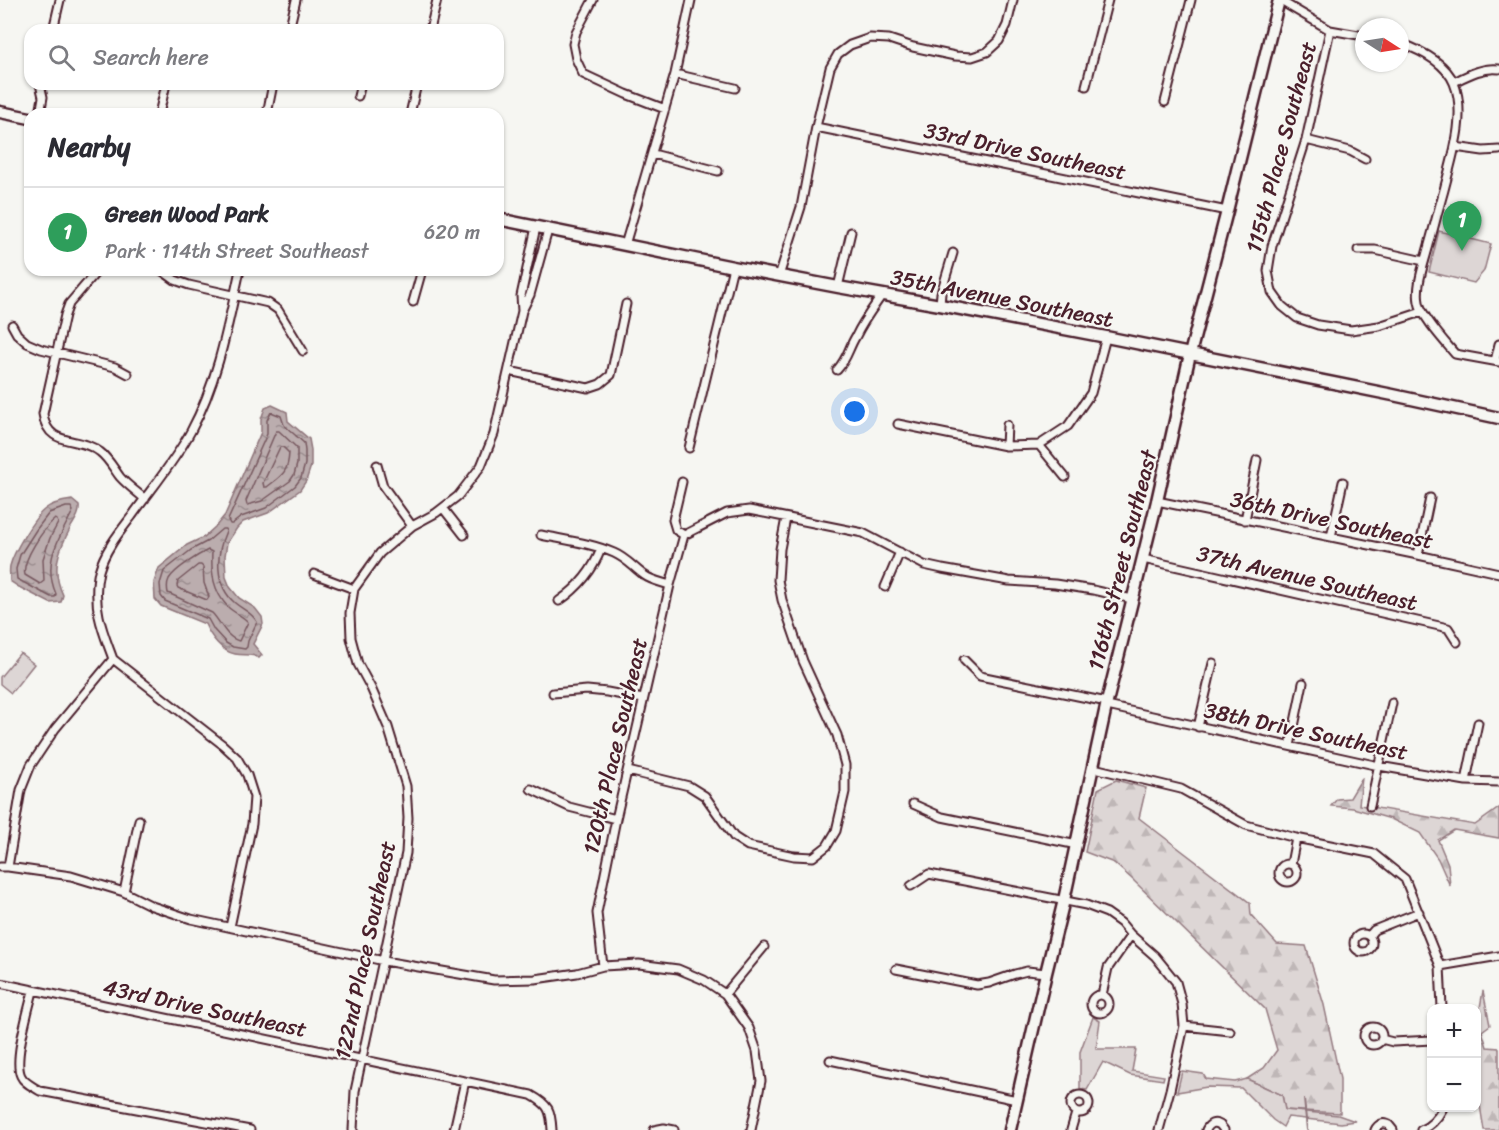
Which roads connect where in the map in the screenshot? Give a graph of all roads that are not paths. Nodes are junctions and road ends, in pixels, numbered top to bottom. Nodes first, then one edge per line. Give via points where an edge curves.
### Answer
1 (60, 0) edge
2 (296, 0) edge
3 (437, 0) edge
4 (593, 0) edge
5 (691, 0) edge
6 (1013, 0) edge
7 (1108, 0) edge
8 (1191, 0) edge
9 (1279, 0) edge
10 (54, 24) edge
11 (291, 24) edge
12 (431, 24) edge
13 (1330, 30) junction
14 (1355, 34) edge
15 (1409, 47) edge
16 (1499, 69) edge
17 (675, 74) junction
18 (1454, 82) junction
19 (1086, 87) dead end
20 (735, 88) dead end
21 (40, 90) edge
22 (165, 90) edge
23 (272, 90) edge
24 (360, 90) edge
25 (416, 90) edge
26 (358, 96) dead end
27 (1165, 102) dead end
28 (41, 108) edge
29 (160, 108) edge
30 (268, 108) edge
31 (411, 108) edge
32 (665, 110) junction
33 (0, 112) edge
34 (24, 117) edge
35 (816, 127) junction
36 (1306, 140) junction
37 (1455, 147) junction
38 (1499, 150) edge
39 (653, 154) junction
40 (1365, 159) dead end
41 (718, 171) dead end
42 (1227, 211) junction
43 (504, 220) edge
44 (536, 227) junction
45 (548, 230) junction
46 (851, 232) dead end
47 (625, 245) junction
48 (1358, 250) dead end
49 (953, 253) dead end
50 (1425, 261) junction
51 (733, 267) junction
52 (93, 276) edge
53 (169, 276) edge
54 (239, 276) edge
55 (420, 276) edge
56 (779, 276) junction
57 (838, 287) junction
58 (234, 295) junction
59 (882, 295) junction
60 (413, 302) dead end
61 (626, 304) dead end
62 (940, 304) junction
63 (522, 310) junction
64 (1422, 312) junction
65 (12, 325) dead end
66 (1106, 337) junction
67 (1499, 344) edge
68 (303, 351) dead end
69 (57, 352) junction
70 (1190, 354) junction
71 (1497, 362) edge
72 (837, 370) dead end
73 (508, 371) junction
74 (128, 374) dead end
75 (1499, 418) edge
76 (898, 424) dead end
77 (1007, 425) dead end
78 (1040, 445) junction
79 (1006, 446) junction
80 (689, 448) dead end
81 (1257, 460) dead end
82 (377, 465) dead end
83 (1065, 477) dead end
84 (682, 482) dead end
85 (1343, 482) dead end
86 (1430, 498) dead end
87 (145, 499) junction
88 (1157, 501) junction
89 (443, 508) junction
90 (786, 518) junction
91 (1245, 520) junction
92 (412, 526) junction
93 (464, 535) dead end
94 (541, 535) dead end
95 (684, 535) junction
96 (1331, 537) junction
97 (601, 549) junction
98 (900, 552) junction
99 (1418, 555) junction
100 (1143, 559) junction
101 (1499, 573) edge
102 (314, 574) dead end
103 (670, 585) junction
104 (885, 587) dead end
105 (354, 589) junction
106 (1132, 599) junction
107 (559, 601) dead end
108 (1457, 642) dead end
109 (113, 659) junction
110 (964, 660) dead end
111 (1213, 663) dead end
112 (1303, 682) dead end
113 (553, 693) dead end
114 (643, 699) junction
115 (1392, 703) dead end
116 (1107, 704) junction
117 (1478, 723) dead end
118 (1198, 726) junction
119 (1290, 746) junction
120 (1379, 766) junction
121 (1094, 768) junction
122 (628, 771) junction
123 (1466, 781) junction
124 (1499, 782) edge
125 (531, 789) dead end
126 (913, 804) dead end
127 (1370, 806) dead end
128 (616, 819) junction
129 (139, 820) dead end
130 (1296, 838) junction
131 (1077, 845) junction
132 (1290, 864) dead end
133 (4, 867) edge
134 (911, 886) dead end
135 (124, 892) junction
136 (1064, 900) junction
137 (1419, 912) junction
138 (230, 927) junction
139 (1131, 935) junction
140 (1369, 936) dead end
141 (764, 947) dead end
142 (1499, 956) edge
143 (384, 961) junction
144 (603, 966) junction
145 (1440, 966) junction
146 (896, 969) dead end
147 (1046, 973) junction
148 (0, 983) edge
149 (33, 991) junction
150 (724, 994) junction
151 (1102, 995) dead end
152 (1442, 1004) edge
153 (1184, 1026) junction
154 (1230, 1031) dead end
155 (1381, 1038) dead end
156 (1427, 1040) edge
157 (361, 1058) junction
158 (830, 1060) dead end
159 (465, 1081) junction
160 (1017, 1100) junction
161 (1441, 1112) edge
162 (1076, 1113) dead end
163 (250, 1130) edge
164 (353, 1130) edge
165 (454, 1130) edge
166 (552, 1130) edge
167 (654, 1130) edge
168 (674, 1130) edge
169 (751, 1130) edge
170 (1010, 1130) edge
171 (1071, 1130) edge
172 (1159, 1130) edge
173 (1206, 1130) edge
174 (1224, 1130) edge
175 (1375, 1130) edge
176 (1393, 1130) edge
177 (1421, 1130) edge

1 - 10 street
2 - 11 street
3 - 12 street
4 - 32 street via 573,44 583,74
5 - 17 street
6 - 35 street via 999,41 987,52 972,57 889,39 870,38 850,45 838,54 830,68
7 - 19 street
8 - 27 street
9 - 13 street
9 - 42 street, 116th Street Southeast
13 - 14 street
13 - 36 street, 115th Place Southeast
15 - 18 street via 1423,52
16 - 18 street via 1474,72
17 - 20 street
17 - 32 street
18 - 37 street via 1459,123
21 - 28 street
22 - 29 street
23 - 30 street
24 - 26 street
25 - 31 street
32 - 39 street
33 - 34 street
35 - 42 street, 33rd Drive Southeast
35 - 56 street via 801,207
36 - 40 street via 1350,151
36 - 64 street, 115th Place Southeast via 1272,246 1268,271 1272,292 1297,318 1351,330 1379,326
37 - 38 street
37 - 50 street
39 - 41 street
39 - 47 street
42 - 70 street, 116th Street Southeast
43 - 44 street, 35th Avenue Southeast
44 - 45 street, 35th Avenue Southeast
44 - 63 street, 122nd Place Southeast via 521,296
45 - 47 street, 35th Avenue Southeast
45 - 63 street, 122nd Place Southeast
46 - 57 street
47 - 51 street, 35th Avenue Southeast
48 - 50 street
49 - 62 street
50 - 64 street via 1419,284
51 - 56 street, 35th Avenue Southeast
51 - 80 street
52 - 69 street via 69,304
53 - 58 street via 189,285
54 - 58 street
55 - 60 street
56 - 57 street, 35th Avenue Southeast
57 - 59 street, 35th Avenue Southeast
58 - 68 street via 268,303 278,310
58 - 87 street via 205,400 176,457
59 - 62 street, 35th Avenue Southeast
59 - 72 street via 851,344 846,361
61 - 73 street via 611,375 600,384 588,388
62 - 66 street, 35th Avenue Southeast
63 - 73 street, 122nd Place Southeast
64 - 71 street via 1455,354
65 - 69 street via 27,343
66 - 70 street, 35th Avenue Southeast
66 - 78 street via 1091,393 1068,426
67 - 71 street
69 - 74 street
69 - 87 street via 44,423 57,438 100,452
70 - 75 street, 35th Avenue Southeast
70 - 88 street, 116th Street Southeast
73 - 89 street, 122nd Place Southeast via 494,434 481,466 458,496
76 - 79 street
77 - 79 street
78 - 79 street
78 - 83 street
81 - 91 street
82 - 92 street via 382,486
84 - 95 street via 673,520 676,530
85 - 96 street
86 - 99 street
87 - 109 street via 108,549 99,571 99,616
88 - 91 street, 36th Drive Southeast
88 - 100 street, 116th Street Southeast
89 - 92 street, 122nd Place Southeast
89 - 93 street
90 - 95 street via 749,510 727,513
90 - 98 street via 863,533
90 - 122 street via 778,580 782,600 803,661 837,735 845,765 845,792 836,831 827,846 813,856 748,846 734,837 705,795 689,786
91 - 96 street, 36th Drive Southeast
92 - 105 street, 122nd Place Southeast via 380,553
94 - 97 street
95 - 103 street, 120th Place Southeast
96 - 99 street, 36th Drive Southeast
97 - 103 street via 625,559 655,581
97 - 107 street via 581,582
98 - 104 street
98 - 106 street via 924,565 976,576 1055,584
99 - 101 street, 36th Drive Southeast
100 - 106 street, 116th Street Southeast
100 - 108 street, 37th Avenue Southeast via 1448,628
102 - 105 street
103 - 114 street, 120th Place Southeast
105 - 143 street, 122nd Place Southeast via 351,638 358,664 388,727 406,786 406,853
106 - 116 street, 116th Street Southeast
109 - 133 street via 55,729 31,765 21,790
109 - 138 street via 223,745 247,775 254,797 252,824
110 - 116 street, 38th Drive Southeast via 980,676
111 - 118 street
112 - 119 street
113 - 114 street via 587,690
114 - 122 street, 120th Place Southeast
115 - 120 street
116 - 118 street, 38th Drive Southeast
116 - 121 street, 116th Street Southeast
117 - 123 street
118 - 119 street, 38th Drive Southeast
119 - 120 street, 38th Drive Southeast
120 - 123 street, 38th Drive Southeast
120 - 127 street
121 - 130 street via 1181,789 1246,825
121 - 131 street, 116th Street Southeast
122 - 128 street, 120th Place Southeast
123 - 124 street, 38th Drive Southeast
125 - 128 street via 569,807
126 - 131 street via 942,817
128 - 144 street, 120th Place Southeast via 597,913
129 - 135 street
130 - 132 street
130 - 137 street via 1374,854 1405,879
131 - 136 street, 116th Street Southeast
133 - 135 street via 71,876
134 - 136 street via 929,874
135 - 138 street via 191,919
136 - 139 street via 1107,913
136 - 147 street, 116th Street Southeast
137 - 140 street via 1374,930
137 - 145 street
138 - 143 street
139 - 151 street via 1108,968
139 - 153 street via 1176,982
141 - 150 street
142 - 145 street
143 - 144 street via 494,980 577,974
143 - 157 street, 122nd Place Southeast
144 - 150 street via 639,964 678,969
145 - 152 street
146 - 147 street via 977,985 1027,971
147 - 160 street, 116th Street Southeast
148 - 149 street, 43rd Drive Southeast
149 - 157 street, 43rd Drive Southeast
149 - 163 street via 19,1065 21,1077 40,1091
150 - 169 street via 749,1028 757,1051 761,1081
153 - 154 street
153 - 172 street
155 - 156 street via 1393,1042
157 - 159 street, 43rd Drive Southeast
157 - 164 street, 122nd Place Southeast
158 - 160 street
159 - 165 street
159 - 166 street, 43rd Drive Southeast via 543,1101 551,1113
160 - 170 street, 116th Street Southeast
161 - 177 street
162 - 171 street
167 - 168 street
173 - 174 street via 1216,1123
175 - 176 street via 1384,1123

